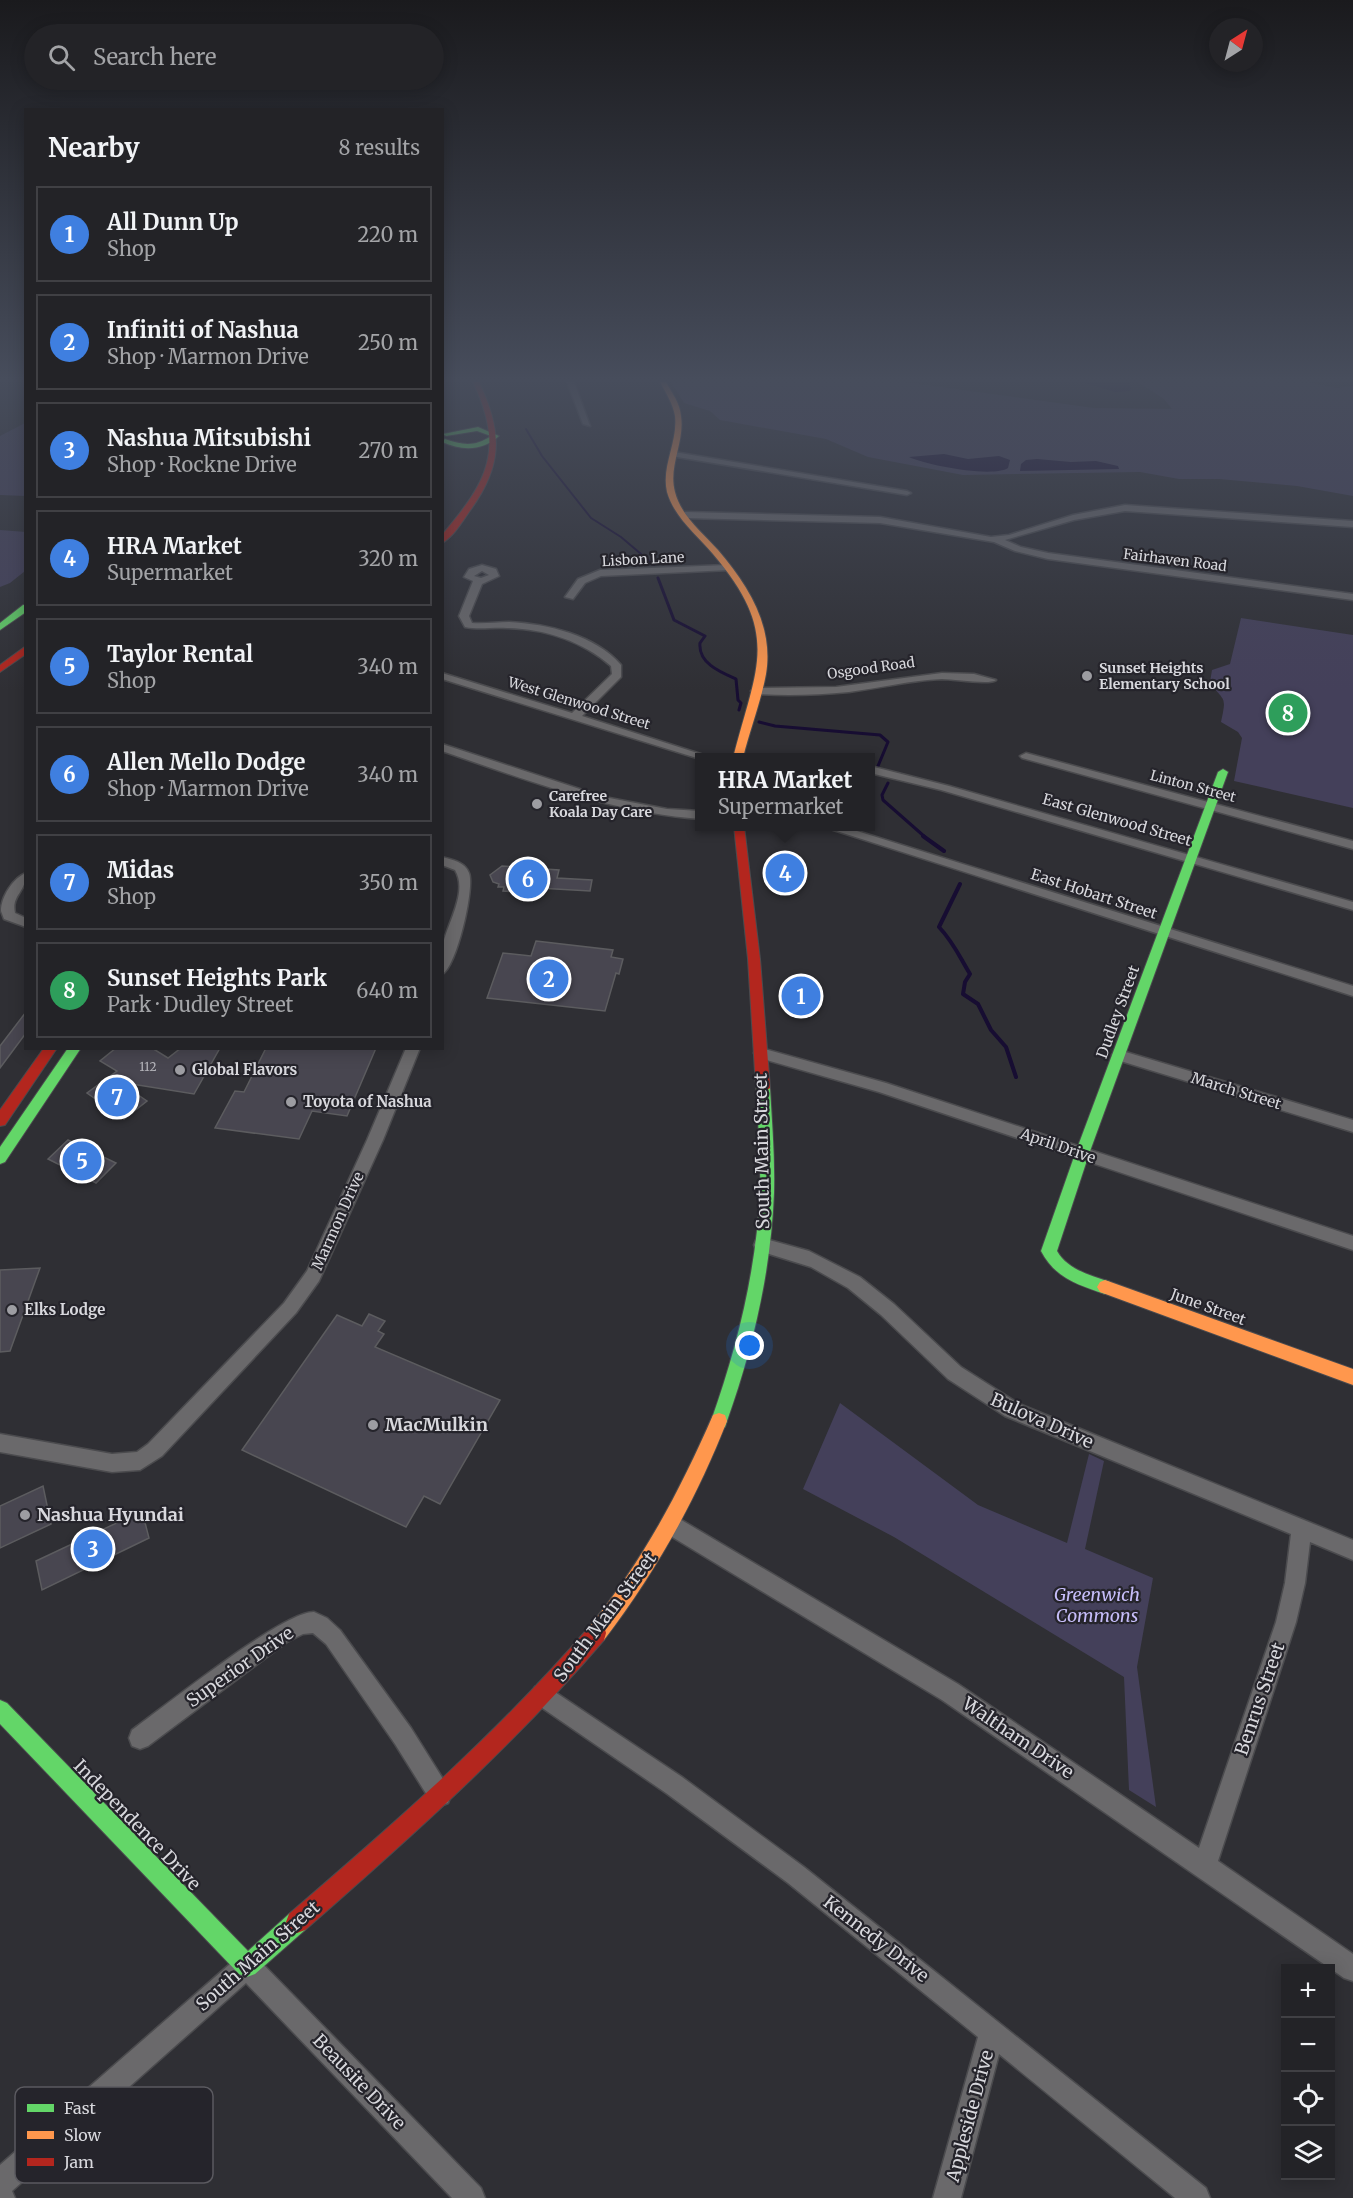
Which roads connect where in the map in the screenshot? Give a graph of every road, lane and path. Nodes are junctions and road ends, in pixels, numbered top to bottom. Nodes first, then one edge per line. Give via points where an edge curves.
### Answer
1 (484, 485) edge
2 (670, 485) edge
3 (857, 485) edge
4 (907, 493) dead end
5 (684, 515) junction
6 (1353, 524) edge
7 (444, 540) edge
8 (997, 540) junction
9 (727, 568) junction
10 (478, 581) dead end
11 (570, 597) dead end
12 (1353, 597) edge
13 (24, 609) edge
14 (0, 627) edge
15 (24, 651) edge
16 (0, 669) edge
17 (444, 677) edge
18 (991, 680) dead end
19 (756, 690) junction
20 (574, 717) junction
21 (444, 748) edge
22 (739, 753) edge
23 (695, 754) edge
24 (1026, 756) dead end
25 (875, 770) edge
26 (1223, 772) dead end
27 (1211, 807) junction
28 (695, 815) edge
29 (740, 831) edge
30 (843, 831) edge
31 (1353, 845) edge
32 (1191, 859) junction
33 (444, 862) edge
34 (24, 880) edge
35 (1353, 906) edge
36 (24, 922) edge
37 (1164, 933) junction
38 (444, 962) edge
39 (1353, 991) edge
40 (50, 1050) edge
41 (74, 1050) edge
42 (412, 1050) edge
43 (761, 1053) junction
44 (1119, 1056) junction
45 (0, 1121) edge
46 (1353, 1126) edge
47 (1082, 1154) junction
48 (0, 1158) edge
49 (1353, 1243) edge
50 (762, 1245) junction
51 (1054, 1263) joint
52 (1353, 1377) edge
53 (0, 1443) edge
54 (671, 1525) junction
55 (1302, 1528) junction
56 (1353, 1550) edge
57 (543, 1695) junction
58 (0, 1710) edge
59 (140, 1738) dead end
60 (440, 1794) junction
61 (1204, 1866) junction
62 (247, 1966) junction
63 (1353, 1969) edge
64 (992, 2033) junction
65 (109, 2087) edge
66 (15, 2170) edge
67 (0, 2183) edge
68 (471, 2198) edge
69 (947, 2198) edge
70 (1196, 2198) edge

1 - 7 main road via 468,512
2 - 5 main road
3 - 4 street
5 - 8 street via 880,520
5 - 9 main road
6 - 8 street via 1125,508
8 - 12 street, Fairhaven Road via 1047,556
9 - 11 street, Lisbon Lane via 600,573 581,581
9 - 19 main road via 759,624 763,658
10 - 20 street via 464,616 468,625 516,625 549,631 592,648 616,665 618,675
13 - 14 main road
15 - 16 main road
17 - 20 street, West Glenwood Street
18 - 19 street, Osgood Road via 930,675 844,688
19 - 22 main road
20 - 23 street, West Glenwood Street
21 - 28 street via 616,804 656,813
24 - 27 street, Linton Street
25 - 32 street, East Glenwood Street
26 - 27 main road, Dudley Street
27 - 31 street, Linton Street
27 - 32 main road, Dudley Street
29 - 43 main road, South Main Street
30 - 37 street, East Hobart Street
32 - 35 street, East Glenwood Street
32 - 37 main road, Dudley Street
33 - 38 street via 459,867 465,881
34 - 36 street via 6,909 9,916
37 - 39 street, East Hobart Street
37 - 44 main road, Dudley Street
40 - 45 main road
41 - 48 main road
42 - 53 street, Marmon Drive via 313,1276 290,1308 155,1450 140,1461 112,1463
43 - 47 street, April Drive
43 - 50 main road, South Main Street via 766,1205
44 - 46 street, March Street
44 - 47 main road, Dudley Street
47 - 49 street, April Drive
47 - 51 main road, Dudley Street via 1049,1251
50 - 54 main road, South Main Street via 750,1321 734,1384 705,1460
50 - 55 street, Bulova Drive via 800,1254 852,1281 946,1366 1012,1410
51 - 52 main road, June Street via 1069,1274
54 - 57 main road, South Main Street via 597,1633
54 - 61 street, Waltham Drive via 950,1692
55 - 56 street, Bulova Drive
55 - 61 street, Benrus Street via 1286,1622
57 - 60 main road, South Main Street
57 - 64 street, Kennedy Drive via 796,1875
58 - 62 main road, Independence Drive
59 - 60 street, Superior Drive via 280,1635 311,1622 323,1625 333,1637
60 - 62 main road, South Main Street
61 - 63 street, Waltham Drive
62 - 65 street, South Main Street
62 - 68 street, Beausite Drive
64 - 69 street, Appleside Drive
64 - 70 street, Kennedy Drive
66 - 67 street, South Main Street

